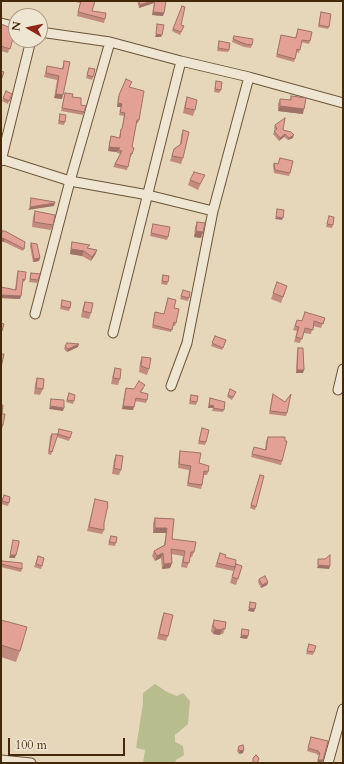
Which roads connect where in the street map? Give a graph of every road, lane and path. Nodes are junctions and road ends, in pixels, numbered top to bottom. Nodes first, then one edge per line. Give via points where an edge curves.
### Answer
1 (48, 33) edge
2 (110, 42) junction
3 (29, 48) edge
4 (181, 61) junction
5 (249, 77) junction
6 (343, 103) edge
7 (1, 159) edge
8 (70, 181) junction
9 (148, 196) junction
10 (213, 211) junction
11 (35, 314) dead end
12 (113, 333) dead end
13 (343, 369) edge
14 (171, 386) dead end
15 (338, 390) dead end
16 (343, 709) edge
17 (1, 760) edge
18 (31, 763) edge
19 (328, 763) edge

1 - 2 street
2 - 4 street
2 - 8 street
3 - 7 street
4 - 5 street
4 - 9 street
5 - 6 street
5 - 10 street
7 - 8 street
8 - 9 street
8 - 11 street
9 - 10 street
9 - 12 street
10 - 14 street via 187,343
13 - 15 street
16 - 19 street
17 - 18 street

